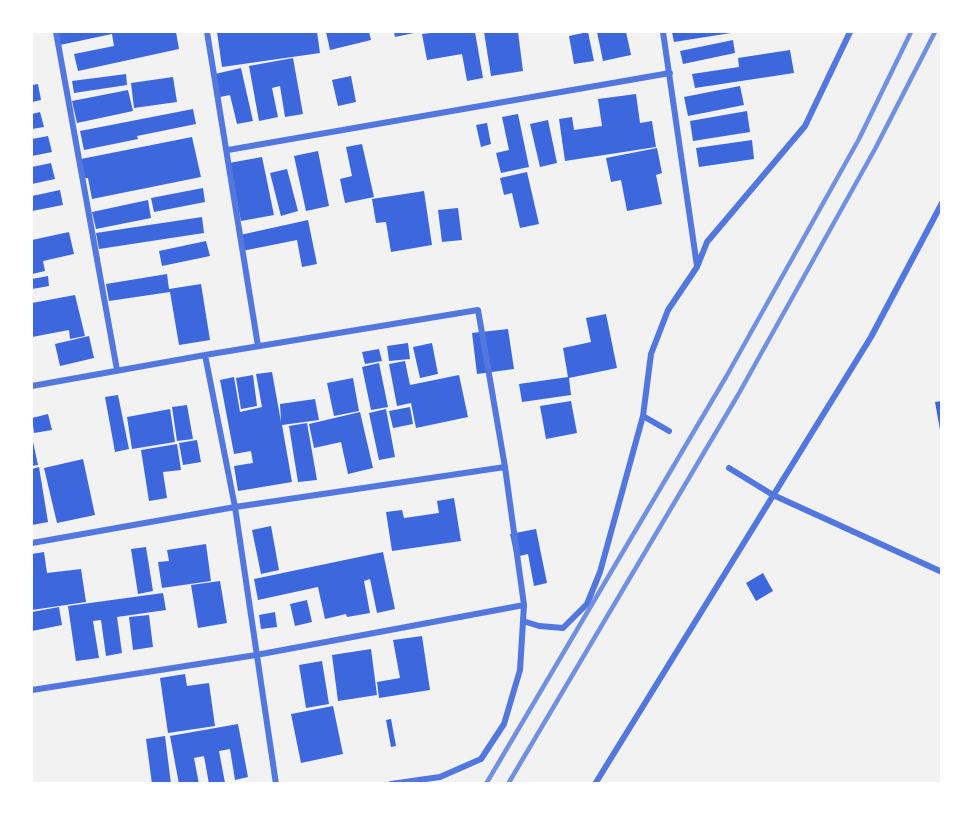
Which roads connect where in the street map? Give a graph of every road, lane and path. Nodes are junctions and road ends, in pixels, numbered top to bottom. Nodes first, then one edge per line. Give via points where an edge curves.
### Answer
1 (56, 32) edge
2 (207, 32) edge
3 (663, 32) edge
4 (850, 32) edge
5 (670, 73) junction
6 (228, 150) junction
7 (942, 203) edge
8 (697, 267) junction
9 (258, 346) junction
10 (205, 355) junction
11 (117, 370) junction
12 (32, 386) edge
13 (643, 416) junction
14 (669, 430) dead end
15 (505, 467) junction
16 (729, 468) dead end
17 (773, 495) junction
18 (235, 507) junction
19 (32, 543) edge
20 (942, 572) edge
21 (524, 605) junction
22 (523, 621) junction
23 (256, 655) junction
24 (32, 690) edge
25 (420, 781) edge
26 (276, 783) edge
27 (391, 783) edge
28 (595, 783) edge

1 - 11 street
2 - 6 street
3 - 5 street
4 - 8 street via 805,126 707,242
5 - 6 street
5 - 8 street
6 - 9 street
7 - 17 street via 871,337
8 - 13 street via 668,310 651,354
9 - 10 street
9 - 15 street via 478,310
10 - 11 street
10 - 18 street
11 - 12 street
13 - 14 street
13 - 22 street via 588,604 563,628
15 - 18 street
15 - 21 street
16 - 17 street
17 - 20 street
17 - 28 street
18 - 19 street
18 - 23 street
21 - 22 street
21 - 23 street
22 - 25 street via 520,670 504,724 493,742 481,759 440,777
23 - 24 street
23 - 26 street
25 - 27 street

